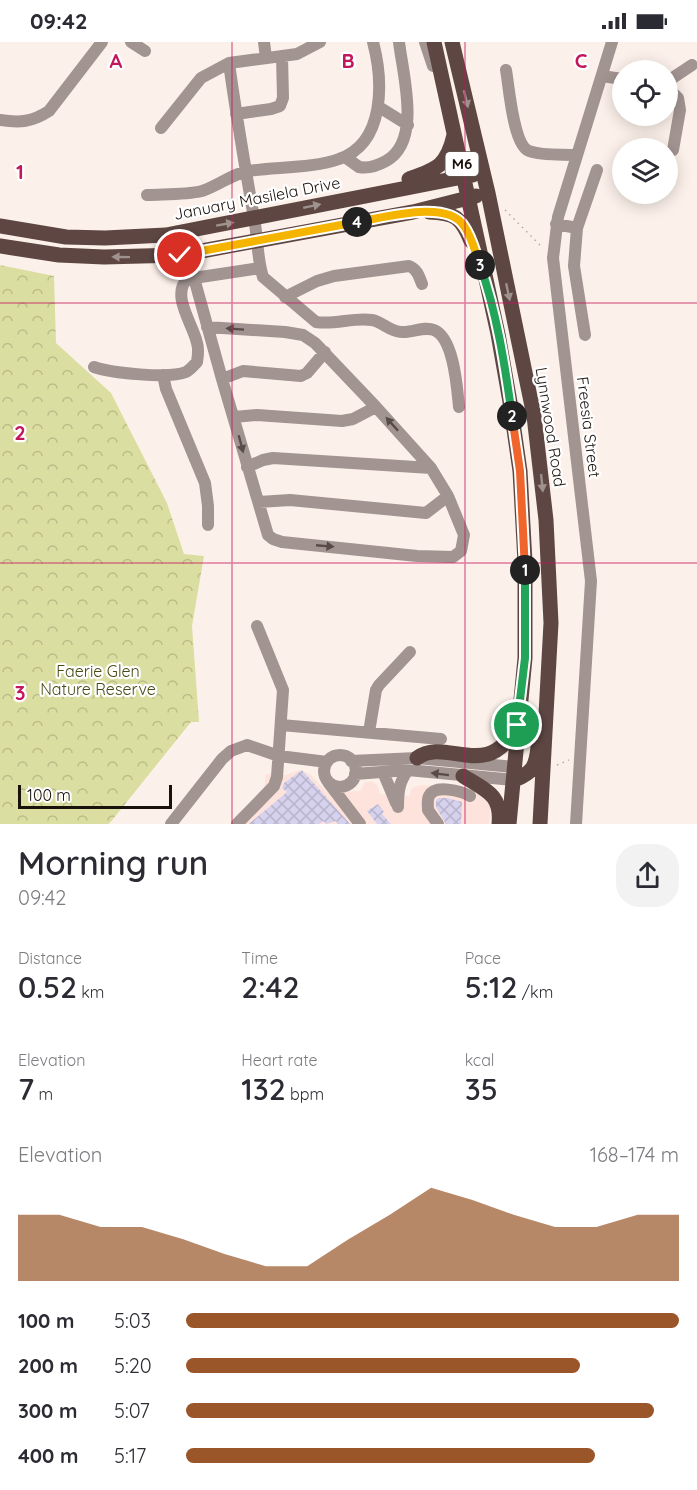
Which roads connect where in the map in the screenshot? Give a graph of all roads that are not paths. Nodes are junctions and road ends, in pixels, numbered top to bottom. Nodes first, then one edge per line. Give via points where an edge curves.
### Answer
1 (102, 42) edge
2 (131, 42) edge
3 (264, 42) edge
4 (320, 42) edge
5 (373, 42) edge
6 (399, 42) edge
7 (425, 42) edge
8 (434, 42) edge
9 (452, 42) edge
10 (612, 42) edge
11 (145, 51) dead end
12 (282, 56) junction
13 (266, 58) junction
14 (229, 63) junction
15 (692, 64) dead end
16 (506, 70) dead end
17 (678, 74) edge
18 (602, 76) junction
19 (612, 78) edge
20 (678, 98) edge
21 (379, 108) junction
22 (236, 114) junction
23 (451, 115) junction
24 (0, 120) edge
25 (678, 121) edge
26 (408, 125) junction
27 (161, 128) dead end
28 (455, 131) junction
29 (577, 155) junction
30 (345, 157) junction
31 (597, 170) dead end
32 (245, 172) junction
33 (483, 174) junction
34 (464, 176) junction
35 (488, 193) junction
36 (370, 194) junction
37 (147, 195) dead end
38 (468, 198) junction
39 (413, 212) junction
40 (254, 218) junction
41 (556, 224) junction
42 (0, 226) edge
43 (577, 228) junction
44 (258, 240) junction
45 (0, 246) edge
46 (260, 268) junction
47 (194, 278) junction
48 (422, 284) dead end
49 (487, 286) junction
50 (285, 297) junction
51 (207, 327) junction
52 (585, 335) dead end
53 (325, 352) junction
54 (94, 367) dead end
55 (163, 375) junction
56 (222, 379) junction
57 (376, 407) junction
58 (459, 407) dead end
59 (234, 417) junction
60 (247, 467) junction
61 (431, 468) junction
62 (448, 496) junction
63 (259, 502) junction
64 (208, 525) dead end
65 (547, 558) junction
66 (257, 626) dead end
67 (410, 652) dead end
68 (281, 725) junction
69 (517, 725) junction
70 (369, 732) junction
71 (441, 739) dead end
72 (279, 756) junction
73 (298, 759) junction
74 (351, 761) junction
75 (327, 762) junction
76 (412, 764) junction
77 (531, 770) junction
78 (383, 772) junction
79 (514, 774) junction
80 (464, 776) junction
81 (353, 778) junction
82 (327, 780) junction
83 (470, 796) dead end
84 (541, 807) junction
85 (357, 821) edge
86 (171, 824) edge
87 (237, 824) edge
88 (438, 824) edge
89 (499, 824) edge
90 (509, 824) edge
91 (540, 824) edge
92 (576, 824) edge

1 - 24 street via 49,111 27,122
2 - 11 street
3 - 13 street
4 - 12 street via 297,54
5 - 21 street
6 - 26 street
7 - 23 street
8 - 23 main road, M6
9 -> 33 main road, Lynnwood Road / M6
10 - 18 street, Freesia Street
12 - 13 street
12 - 22 street via 280,106
13 - 14 street
14 - 22 street
14 - 27 street via 201,78
15 - 17 street
16 - 29 street via 518,135 525,149
18 - 19 street
18 - 29 street, Freesia Street
20 - 25 street
21 - 26 street
21 - 30 street via 362,142
22 - 32 street
23 - 28 main road, M6
26 - 30 street via 398,152 377,166 359,167
28 - 34 main road, M6
28 - 36 main road via 445,162 434,170
29 - 41 street, Freesia Street
30 - 32 street
31 - 43 street
32 - 37 street via 202,190
32 - 40 street
33 - 34 main road, January Masilela Drive
33 - 35 main road, Lynnwood Road / M6
34 - 36 main road, January Masilela Drive
34 - 38 main road, M6
35 - 38 main road
35 -> 65 main road, Lynnwood Road / M6 via 534,416
40 -> 36 main road, January Masilela Drive
38 - 39 main road
38 - 49 main road, M6
39 - 44 main road
39 - 49 main road via 446,213 465,226
42 -> 40 main road, January Masilela Drive via 66,237 105,237 166,235
40 - 44 street
41 - 43 street
41 - 92 street, Freesia Street via 553,258 591,581
43 - 52 street via 574,266
44 -> 45 main road via 180,255 133,258 59,255
44 - 46 street
46 - 47 street
46 - 50 street via 265,279
47 - 51 street
47 - 55 street via 182,284 181,291 197,341 197,362 187,371
48 - 50 street via 418,273 409,266 334,276
49 - 69 main road, M6 via 510,402 523,517 525,658
50 - 58 street via 320,322 370,320 396,332 436,331 454,363
53 -> 51 street via 303,335
51 - 56 street
53 - 56 street via 301,376 243,371
53 - 57 street
54 - 55 street
55 - 64 street via 205,483
56 - 59 street
57 - 59 street via 342,422
61 -> 57 street
59 -> 60 street
60 - 61 street via 273,459
60 - 63 street
61 - 62 street
62 - 63 street via 426,513 290,500
63 -> 62 street via 268,536 273,539 453,557 461,551 464,535
65 - 77 main road via 537,761
65 - 84 main road, Lynnwood Road / M6 via 551,623
66 - 68 street via 282,685
67 - 70 street via 376,690
68 - 70 street
68 - 72 street
69 - 76 main road via 498,750 476,756 431,752
69 - 79 main road, M6
70 - 71 street
72 - 73 street
72 - 86 street via 247,745 231,751
72 - 87 street via 274,786
73 - 75 street
73 - 82 street
74 - 75 street via 336,756
74 - 76 street
74 - 81 street via 355,769
75 - 82 street
76 - 78 street
76 - 78 street via 400,782 398,807
76 - 79 street
80 -> 76 street
77 - 79 main road
77 - 84 main road via 541,781
78 - 81 street
79 - 80 street
79 - 90 main road, M6
80 - 89 main road via 492,795 498,804
81 - 82 street via 339,787
81 - 85 street
82 - 85 street
83 - 88 street via 442,789 431,793 428,810
84 - 91 main road, Lynnwood Road / M6

